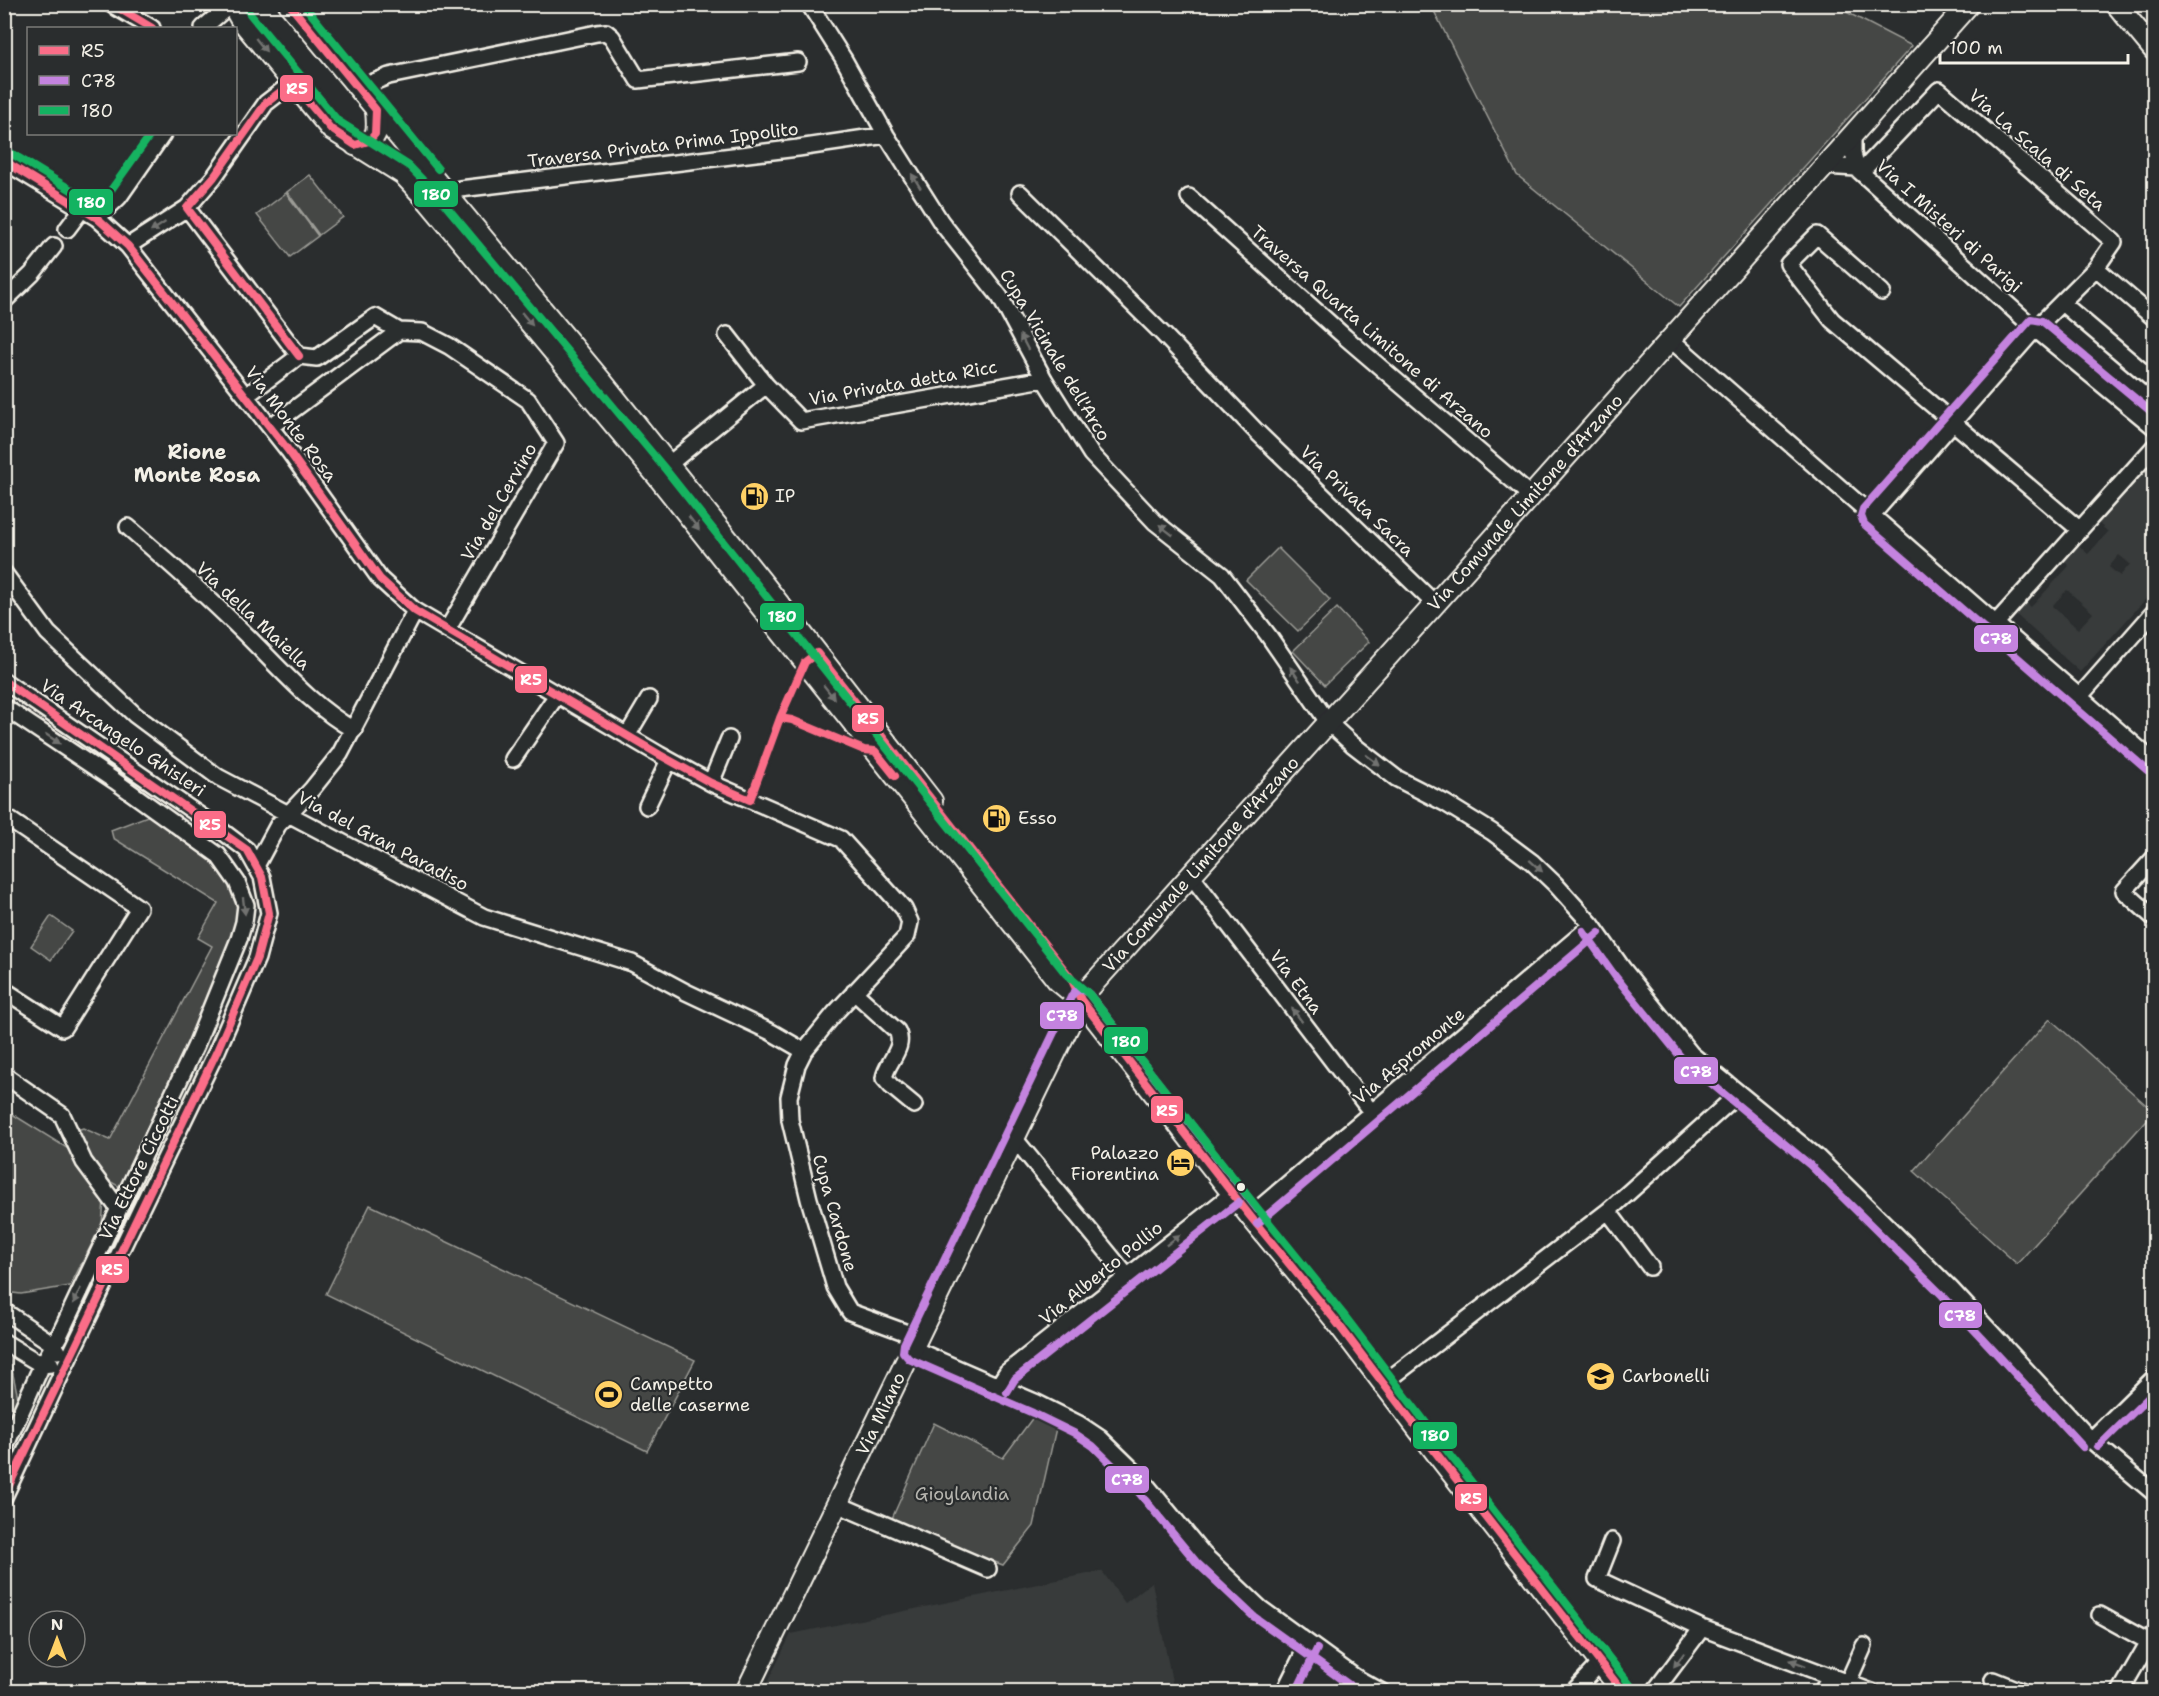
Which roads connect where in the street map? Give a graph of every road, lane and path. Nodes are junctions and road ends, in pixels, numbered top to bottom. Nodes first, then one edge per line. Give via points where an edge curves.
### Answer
1 (111, 4) edge
2 (232, 4) edge
3 (289, 4) edge
4 (809, 4) edge
5 (1969, 4) edge
6 (2118, 5) edge
7 (150, 27) edge
8 (204, 27) edge
9 (2154, 50) edge
10 (798, 62) dead end
11 (292, 83) junction
12 (358, 88) junction
13 (376, 110) junction
14 (1853, 134) junction
15 (162, 135) edge
16 (886, 135) junction
17 (354, 145) junction
18 (4, 161) edge
19 (1824, 166) junction
20 (1859, 170) junction
21 (1020, 193) dead end
22 (445, 194) junction
23 (1189, 197) dead end
24 (82, 208) junction
25 (187, 208) junction
26 (97, 218) junction
27 (67, 229) dead end
28 (54, 246) dead end
29 (128, 246) junction
30 (2096, 268) junction
31 (1882, 292) dead end
32 (4, 301) edge
33 (2062, 303) junction
34 (2154, 318) edge
35 (2035, 329) junction
36 (399, 331) junction
37 (727, 335) dead end
38 (1670, 339) junction
39 (299, 356) junction
40 (1044, 379) junction
41 (2154, 381) edge
42 (766, 385) junction
43 (246, 396) junction
44 (1953, 422) junction
45 (270, 427) junction
46 (2154, 427) edge
47 (2154, 447) edge
48 (665, 470) junction
49 (1531, 496) junction
50 (1871, 516) junction
51 (128, 526) dead end
52 (2080, 530) junction
53 (4, 573) edge
54 (1435, 604) junction
55 (415, 611) junction
56 (2154, 612) edge
57 (1996, 622) junction
58 (447, 630) junction
59 (4, 681) edge
60 (557, 695) junction
61 (2080, 696) junction
62 (649, 699) dead end
63 (4, 707) edge
64 (1328, 722) junction
65 (354, 730) junction
66 (627, 736) junction
67 (729, 739) dead end
68 (513, 759) dead end
69 (669, 760) junction
70 (2154, 762) edge
71 (711, 783) junction
72 (647, 806) dead end
73 (289, 813) junction
74 (4, 816) edge
75 (247, 850) joint
76 (2154, 858) edge
77 (256, 866) junction
78 (1190, 874) junction
79 (2154, 918) edge
80 (1592, 925) junction
81 (4, 990) edge
82 (854, 992) junction
83 (1080, 1000) junction
84 (804, 1051) junction
85 (4, 1076) edge
86 (1727, 1104) dead end
87 (914, 1105) dead end
88 (1372, 1113) junction
89 (1014, 1138) junction
90 (1232, 1194) junction
91 (118, 1208) junction
92 (1608, 1211) junction
93 (1250, 1216) junction
94 (1650, 1267) dead end
95 (1127, 1276) junction
96 (4, 1311) edge
97 (4, 1342) edge
98 (915, 1343) junction
99 (53, 1344) junction
100 (66, 1364) junction
101 (42, 1365) junction
102 (2154, 1378) edge
103 (1383, 1384) junction
104 (998, 1386) junction
105 (2091, 1440) junction
106 (4, 1449) edge
107 (2154, 1493) edge
108 (4, 1497) edge
109 (837, 1504) junction
110 (1612, 1541) dead end
111 (988, 1569) dead end
112 (2100, 1615) dead end
113 (1702, 1628) junction
114 (2152, 1637) edge
115 (1308, 1644) junction
116 (1864, 1646) dead end
117 (1600, 1663) junction
118 (1830, 1675) junction
119 (1993, 1680) dead end
120 (1848, 1682) junction
121 (746, 1692) edge
122 (1284, 1692) edge
123 (1382, 1692) edge
124 (1573, 1692) edge
125 (1623, 1692) edge
126 (1654, 1692) edge
127 (1821, 1692) edge
128 (1872, 1692) edge
129 (2023, 1692) edge
130 (2120, 1692) edge

1 - 7 street
2 - 8 street
2 -> 11 main road
3 - 12 main road
4 - 16 street, Cupa Vicinale dell'Arco
5 - 14 main road, Via Comunale Limitone d'Arzano
6 - 9 main road
10 - 12 street via 638,80 612,37 597,33 389,76
11 - 17 main road via 331,129
11 - 25 street via 266,103
12 - 13 main road
13 - 17 main road via 375,137 368,143
13 - 22 main road
14 - 19 main road, Via Comunale Limitone d'Arzano
14 - 20 street, Via I Misteri di Parigi
15 - 26 street via 119,197
16 - 22 street, Traversa Privata Prima Ippolito
40 -> 16 street, Cupa Vicinale dell'Arco via 1000,297 941,222
17 -> 48 main road via 403,174
18 - 24 street, Via Monte Rosa
19 - 20 street, Via I Misteri di Parigi
19 - 38 main road, Via Comunale Limitone d'Arzano
20 - 30 street, Via La Scala di Seta via 1939,90 2114,242
20 - 35 street, Via I Misteri di Parigi
21 - 54 street, Via Privata Sacra
22 - 48 main road
23 - 49 street, Traversa Quarta Limitone di Arzano
24 - 26 street, Via Monte Rosa
24 - 27 street
25 -> 29 street
25 - 39 street
26 - 29 street, Via Monte Rosa
28 - 32 street
29 - 43 street, Via Monte Rosa
30 - 33 street
30 - 34 street
31 - 44 street via 1817,235 1788,264 1832,320
33 - 35 street
33 - 41 street
35 - 44 street
35 - 46 street, Via I Misteri di Parigi
36 - 39 street via 375,317 317,358
36 - 45 street
36 - 58 street, Via del Cervino via 422,332 449,346 528,400 556,442
37 - 42 street
38 - 49 main road, Via Comunale Limitone d'Arzano
38 - 50 street
39 - 43 street
40 - 42 street, Via Privata detta Ricc via 801,421
64 -> 40 street, Cupa Vicinale dell'Arco via 1222,575 1155,522 1091,454
42 - 48 street
43 - 45 street, Via Monte Rosa
44 - 50 street
44 - 52 street
45 - 55 street, Via Monte Rosa via 380,579
47 - 52 street
48 -> 83 main road via 875,751 1058,981
48 - 83 main road via 817,653 1071,978
49 - 54 main road, Via Comunale Limitone d'Arzano
50 - 57 street
51 - 65 street, Via della Maiella via 304,692
52 - 57 street
53 - 73 street, Via del Gran Paradiso via 48,633 135,715 218,777
54 - 64 main road, Via Comunale Limitone d'Arzano
55 - 58 street, Via Monte Rosa
55 - 65 street
56 - 61 street
57 - 61 street
58 - 60 street, Via Monte Rosa
59 - 75 street, Via Arcangelo Ghisleri
60 - 66 street, Via Monte Rosa
60 - 68 street
61 - 70 street
62 - 66 street
63 -> 91 street, Via Ettore Ciccotti via 218,855 237,882 246,905 244,922 196,1045
64 - 78 main road, Via Comunale Limitone d'Arzano
64 -> 80 street, Cupa Vicinale dell'Arco via 1396,777 1483,826 1532,862
65 - 73 street via 340,754
66 - 69 street, Via Monte Rosa
67 - 71 street
69 - 71 street, Via Monte Rosa
69 - 72 street
71 - 82 street, Via Monte Rosa via 841,839 904,909 910,922 907,936
73 - 77 street
73 - 84 street, Via del Gran Paradiso via 484,917 632,963
74 - 81 street via 139,908 63,1028
75 - 77 street, Via Ettore Ciccotti
76 - 79 street via 2124,891
77 - 100 street, Via Ettore Ciccotti via 269,913 257,958 217,1051
78 - 83 main road, Via Comunale Limitone d'Arzano
88 -> 78 street, Via Etna
80 - 88 street, Via Aspromonte
80 - 105 street, Cupa Vicinale dell'Arco via 1691,1054 1834,1173 1950,1288
82 - 84 street, Via Monte Rosa
82 - 87 street via 897,1031 900,1045 884,1078
83 - 89 main road, Via Miano
83 - 90 main road
84 - 98 street, Cupa Cardone via 789,1097 789,1120 835,1287 850,1312
85 - 91 street via 62,1115 84,1162
86 - 92 street
88 - 93 street, Via Aspromonte
89 - 95 street
89 - 98 main road, Via Miano
90 - 93 main road
95 -> 90 street, Via Alberto Pollio
91 -> 99 street, Via Ettore Ciccotti
92 - 94 street
92 - 103 street
93 - 103 main road
95 - 104 street, Via Alberto Pollio via 1007,1372
96 - 99 street
97 - 101 street
98 - 104 street, Cupa Cardone
98 - 109 main road, Via Miano
99 - 100 street
99 - 101 street, Via Ettore Ciccotti
100 - 101 street
100 - 108 street, Via Ettore Ciccotti
101 - 106 street, Via Ettore Ciccotti
102 - 105 street
103 - 117 main road
104 - 115 street, Cupa Cardone via 1100,1438 1139,1476 1204,1555 1260,1608
105 - 107 street, Cupa Vicinale dell'Arco
109 - 111 street
109 - 121 main road, Via Miano
110 - 113 street via 1597,1579
112 - 114 street
118 -> 113 street
113 -> 126 street
114 - 130 street
115 - 122 street
115 - 123 street, Cupa Cardone
116 - 120 street
117 - 124 street
117 - 125 main road
118 - 120 street
118 - 127 street
119 - 129 street
120 - 128 street

